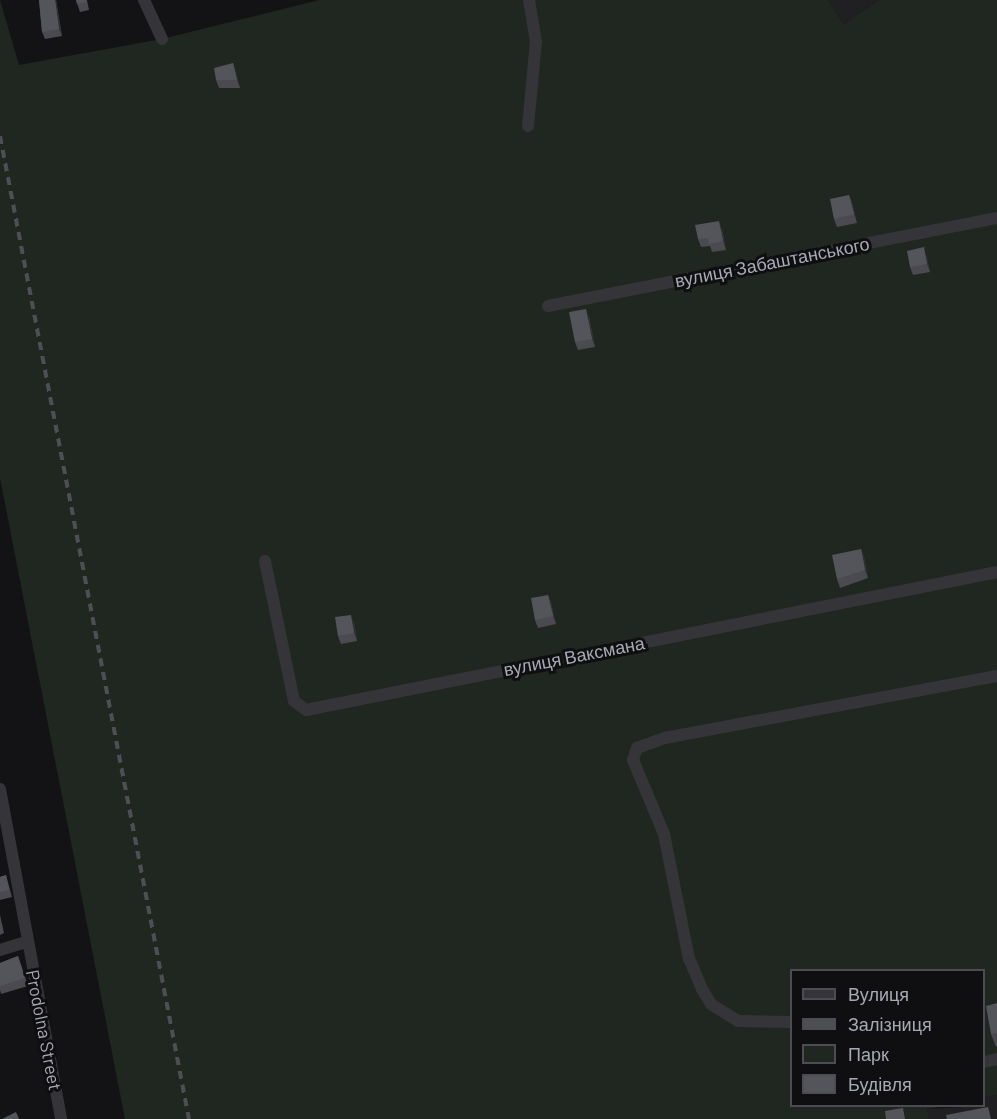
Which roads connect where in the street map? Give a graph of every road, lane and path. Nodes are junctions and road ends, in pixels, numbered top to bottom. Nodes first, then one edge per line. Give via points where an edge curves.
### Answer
1 (144, 0) edge
2 (529, 0) edge
3 (162, 39) dead end
4 (528, 126) dead end
5 (997, 218) edge
6 (548, 306) dead end
7 (265, 561) dead end
8 (997, 572) edge
9 (997, 676) edge
10 (0, 789) edge
11 (27, 942) junction
12 (0, 950) edge
13 (790, 1023) edge
14 (59, 1118) edge

1 - 3 street
2 - 4 street via 536,42
5 - 6 street, вулиця Забаштанського
7 - 8 street, вулиця Ваксмана via 294,700 306,710
9 - 13 street via 665,738 637,748 633,760 664,834 689,959 702,989 711,1004 738,1021
10 - 11 street, Prodolna Street
11 - 12 street
11 - 14 street, Prodolna Street

